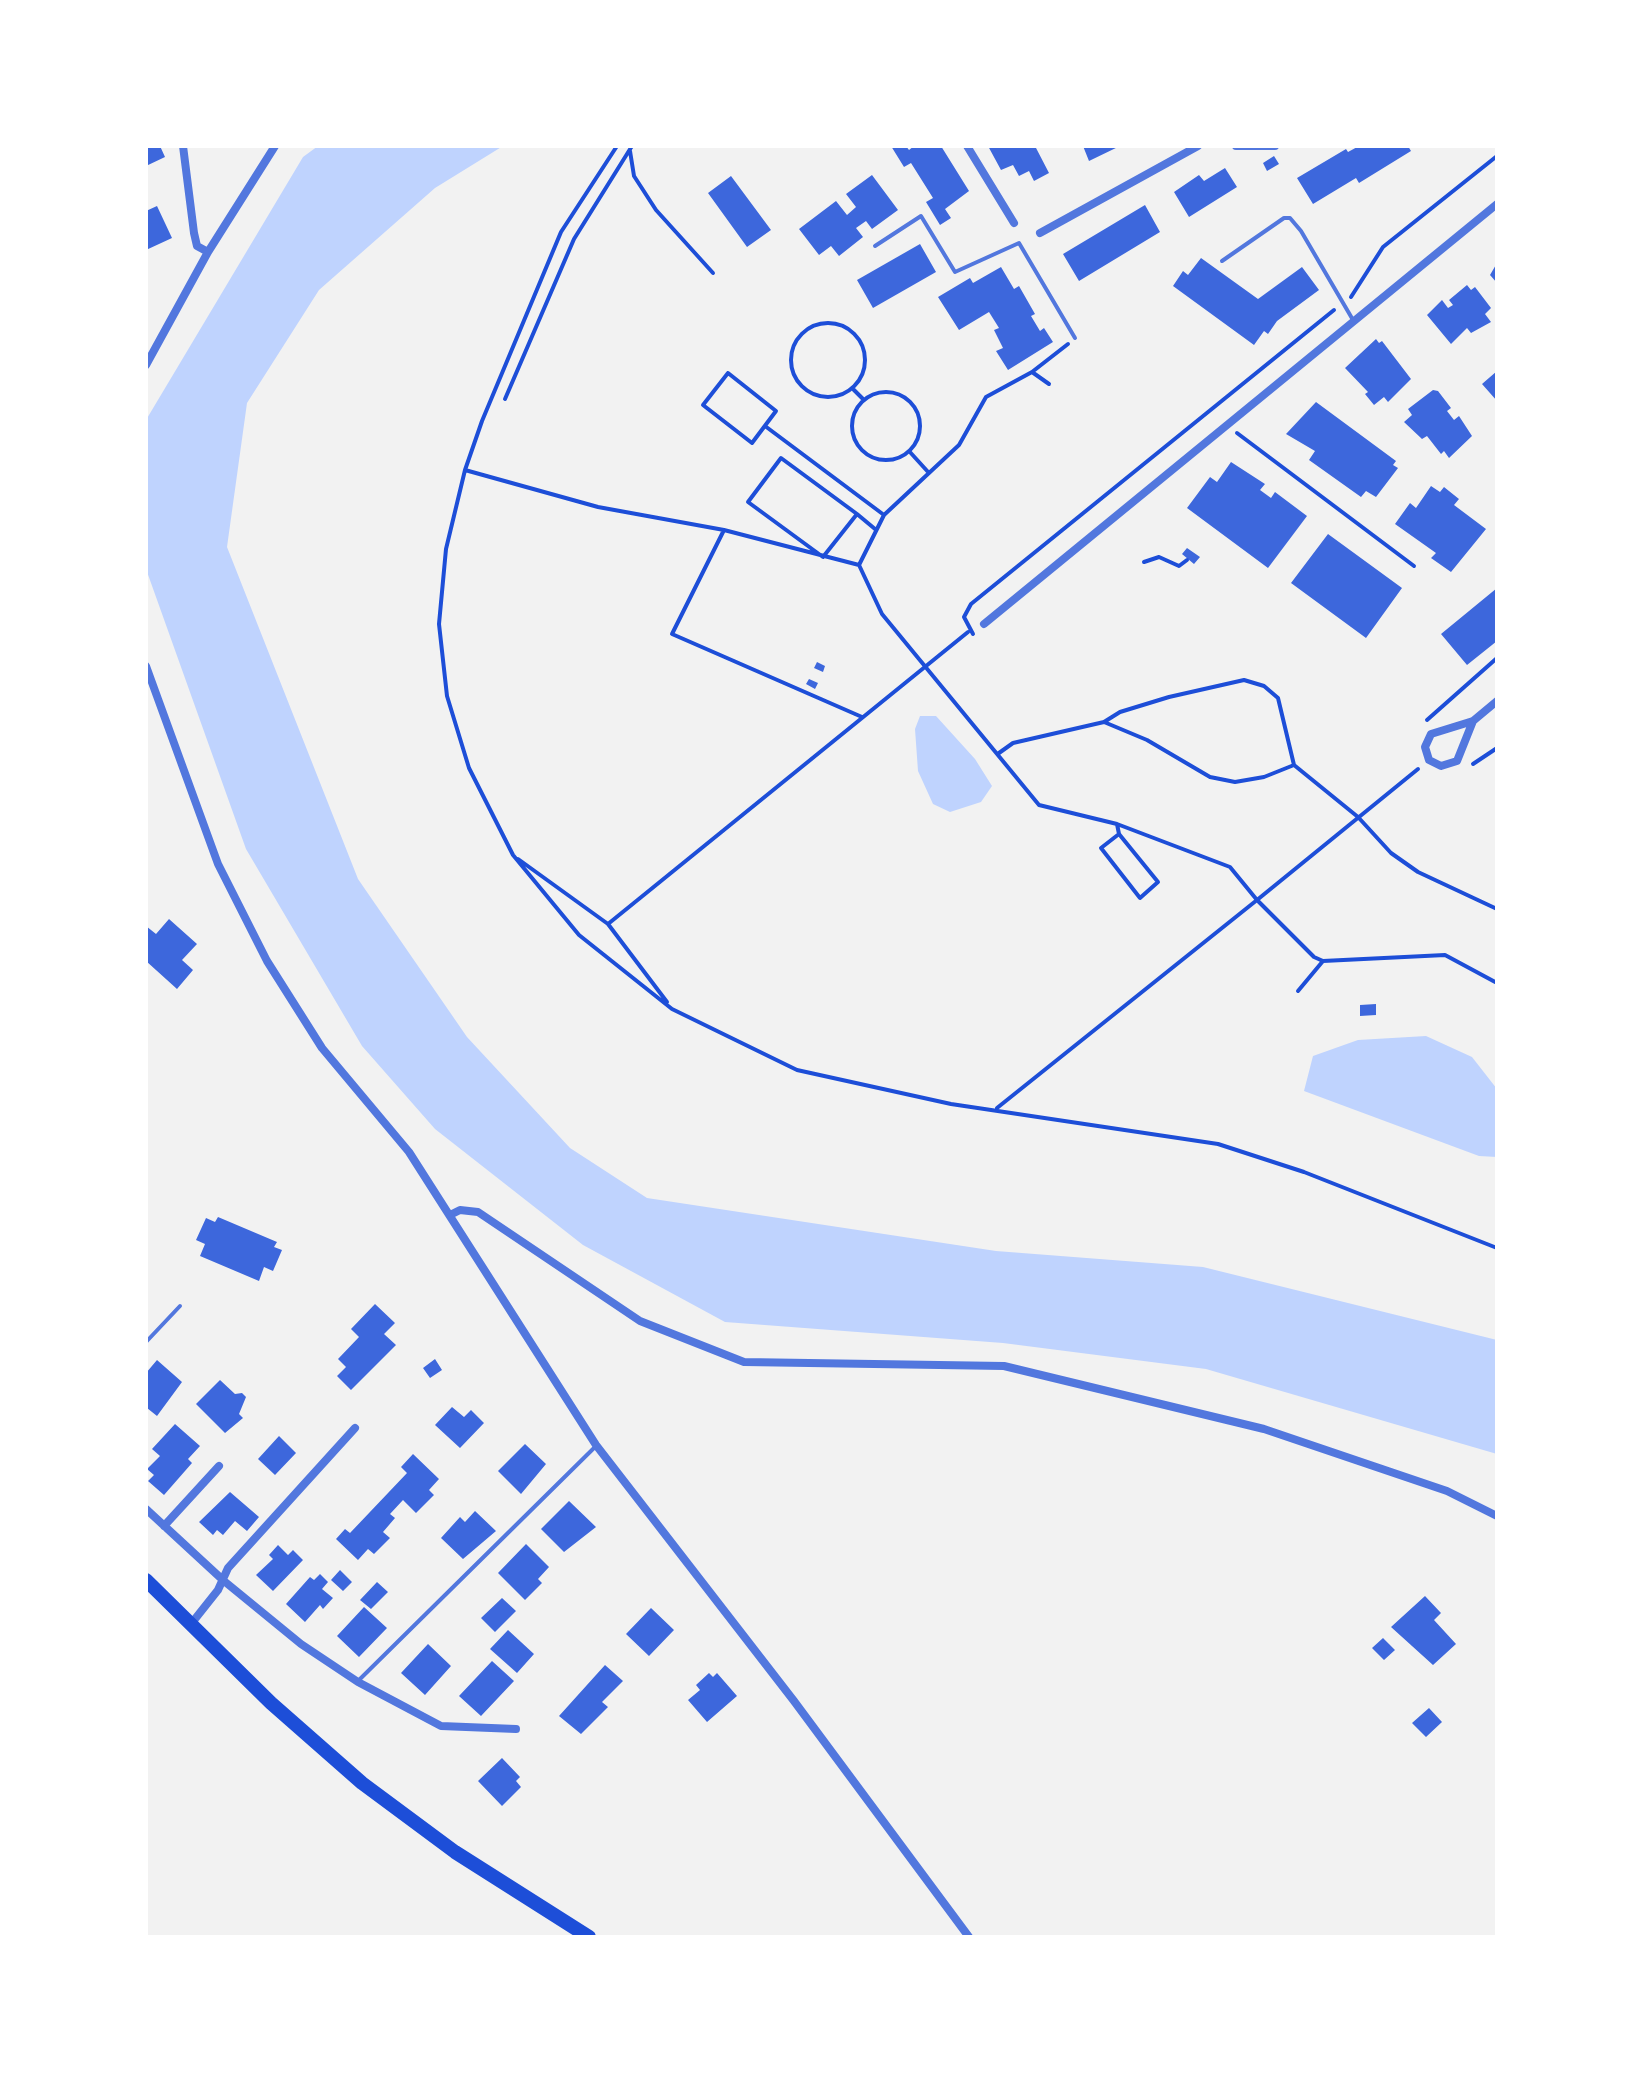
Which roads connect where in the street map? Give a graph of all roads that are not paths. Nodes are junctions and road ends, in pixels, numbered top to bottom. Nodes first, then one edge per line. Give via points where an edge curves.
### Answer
1 (183, 146) edge
2 (275, 146) edge
3 (967, 146) edge
4 (1198, 146) edge
5 (1236, 146) edge
6 (1275, 146) edge
7 (1497, 204) edge
8 (1014, 223) dead end
9 (1040, 233) dead end
10 (875, 246) dead end
11 (208, 252) junction
12 (1222, 261) dead end
13 (1353, 320) junction
14 (1075, 338) road end
15 (146, 365) edge
16 (984, 624) dead end
17 (146, 666) edge
18 (1497, 701) edge
19 (1473, 721) junction
20 (450, 1215) junction
21 (180, 1306) dead end
22 (146, 1342) edge
23 (355, 1428) dead end
24 (596, 1445) junction
25 (219, 1466) dead end
26 (146, 1509) edge
27 (1497, 1516) edge
28 (164, 1526) junction
29 (146, 1580) edge
30 (224, 1581) junction
31 (191, 1624) junction
32 (358, 1682) junction
33 (516, 1729) dead end
34 (589, 1937) edge
35 (969, 1937) edge

1 - 11 street via 197,246
2 - 11 street
3 - 8 street
4 - 9 street
5 - 6 street
7 - 13 street
10 - 14 lane via 921,216 955,272 1019,243
11 - 15 street
12 - 13 lane via 1290,218
13 - 16 street
17 - 20 street via 218,864 267,961 322,1048 409,1152
18 - 19 street
19 - 19 street via 1433,732 1425,744 1429,760 1441,766 1454,764
20 - 24 street
20 - 27 street via 478,1212 640,1321 744,1362 1004,1366 1264,1429 1447,1491
21 - 22 lane
23 - 30 street via 228,1568
24 - 32 lane
24 - 35 street
25 - 28 street
26 - 28 street
28 - 30 street
29 - 31 main road
30 - 31 street
30 - 32 street
31 - 34 main road via 362,1783 455,1852
32 - 33 street via 441,1726

